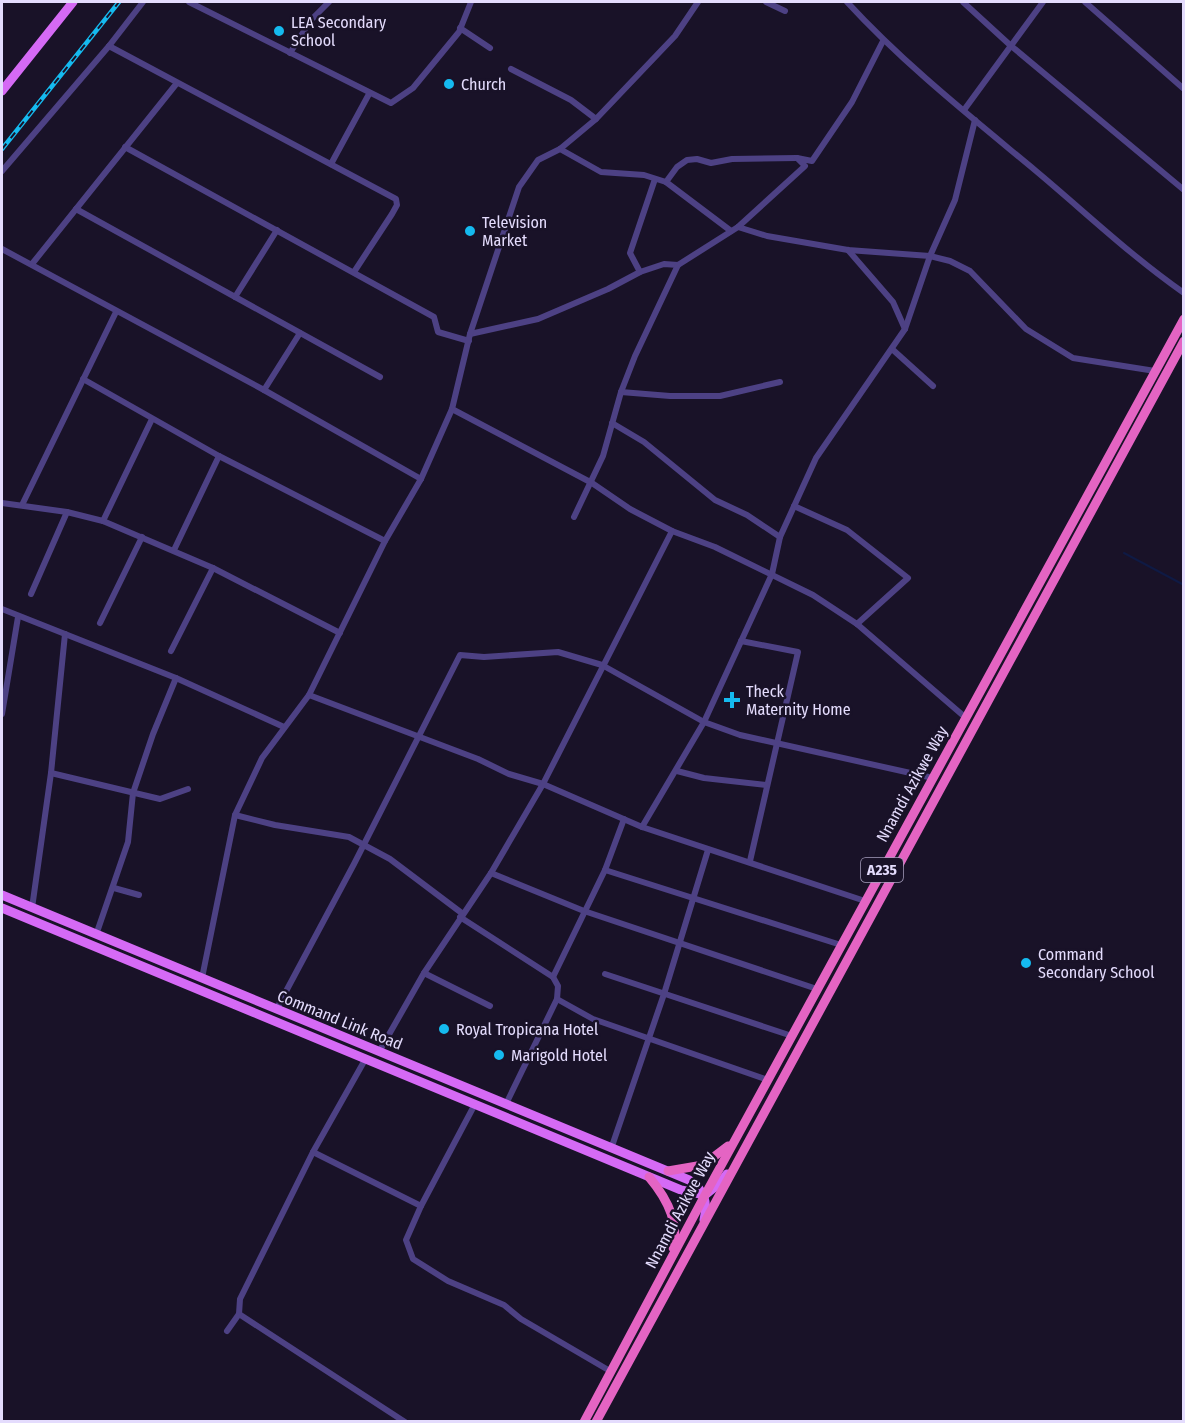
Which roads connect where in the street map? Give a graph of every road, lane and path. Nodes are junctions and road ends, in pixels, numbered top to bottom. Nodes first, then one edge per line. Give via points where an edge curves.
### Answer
1 (73, 2) edge
2 (142, 2) edge
3 (189, 2) edge
4 (329, 2) edge
5 (471, 2) edge
6 (698, 2) edge
7 (766, 2) edge
8 (847, 2) edge
9 (963, 2) edge
10 (1043, 2) edge
11 (1085, 2) edge
12 (785, 11) dead end
13 (460, 28) junction
14 (883, 41) junction
15 (1010, 45) junction
16 (109, 46) junction
17 (490, 48) dead end
18 (290, 53) junction
19 (511, 69) dead end
20 (177, 83) junction
21 (1184, 89) edge
22 (2, 91) edge
23 (369, 94) junction
24 (964, 110) junction
25 (596, 119) junction
26 (975, 120) junction
27 (125, 147) junction
28 (560, 149) junction
29 (797, 158) junction
30 (331, 164) junction
31 (2, 171) edge
32 (655, 179) junction
33 (666, 182) junction
34 (1184, 190) edge
35 (76, 209) junction
36 (738, 227) junction
37 (277, 230) junction
38 (731, 231) junction
39 (2, 249) edge
40 (848, 250) junction
41 (930, 256) junction
42 (32, 264) junction
43 (678, 265) junction
44 (354, 272) junction
45 (640, 272) junction
46 (1184, 293) edge
47 (235, 297) junction
48 (117, 312) junction
49 (1184, 319) edge
50 (905, 329) junction
51 (300, 333) junction
52 (470, 337) junction
53 (1184, 341) edge
54 (892, 349) junction
55 (1155, 371) junction
56 (380, 377) dead end
57 (83, 379) junction
58 (780, 382) dead end
59 (933, 386) dead end
60 (264, 390) junction
61 (621, 392) junction
62 (452, 409) junction
63 (152, 419) junction
64 (612, 423) junction
65 (219, 456) junction
66 (422, 479) junction
67 (592, 483) junction
68 (2, 503) edge
69 (22, 505) junction
70 (794, 506) junction
71 (67, 512) junction
72 (574, 517) dead end
73 (103, 522) junction
74 (672, 531) junction
75 (142, 537) junction
76 (780, 537) junction
77 (385, 541) junction
78 (174, 550) junction
79 (213, 568) junction
80 (772, 574) junction
81 (31, 594) dead end
82 (2, 609) edge
83 (18, 617) junction
84 (100, 623) dead end
85 (857, 624) junction
86 (340, 633) junction
87 (65, 634) junction
88 (741, 641) junction
89 (171, 651) dead end
90 (602, 665) junction
91 (176, 678) junction
92 (309, 695) junction
93 (2, 714) edge
94 (966, 718) junction
95 (704, 722) junction
96 (284, 727) junction
97 (417, 736) junction
98 (776, 742) junction
99 (677, 771) junction
100 (51, 773) junction
101 (933, 778) junction
102 (543, 784) junction
103 (766, 785) junction
104 (188, 789) dead end
105 (133, 793) junction
106 (235, 815) junction
107 (624, 819) junction
108 (642, 827) junction
109 (363, 845) junction
110 (708, 850) junction
111 (750, 861) junction
112 (605, 870) junction
113 (491, 873) junction
114 (114, 888) junction
115 (2, 895) edge
116 (139, 895) dead end
117 (692, 898) junction
118 (865, 901) junction
119 (2, 908) edge
120 (32, 908) junction
121 (584, 911) junction
122 (462, 915) junction
123 (96, 935) junction
124 (680, 944) junction
125 (841, 945) junction
126 (424, 973) junction
127 (605, 974) dead end
128 (553, 976) junction
129 (202, 978) junction
130 (817, 989) junction
131 (664, 994) junction
132 (557, 999) junction
133 (490, 1006) dead end
134 (276, 1010) junction
135 (318, 1026) junction
136 (792, 1036) junction
137 (313, 1037) junction
138 (648, 1040) junction
139 (378, 1052) junction
140 (366, 1059) junction
141 (768, 1080) junction
142 (476, 1104) junction
143 (506, 1104) junction
144 (739, 1132) junction
145 (611, 1149) junction
146 (314, 1152) junction
147 (732, 1168) junction
148 (668, 1170) junction
149 (649, 1177) junction
150 (705, 1195) junction
151 (421, 1206) junction
152 (704, 1220) junction
153 (667, 1265) junction
154 (239, 1314) junction
155 (226, 1331) dead end
156 (610, 1371) junction
157 (405, 1422) edge
158 (584, 1422) edge
159 (596, 1422) edge

1 - 22 main road
2 - 16 street
3 - 18 street
4 - 18 street via 311,20
5 - 13 street
6 - 25 street via 675,36
7 - 12 street
8 - 14 street
9 - 15 street
10 - 15 street
11 - 21 street
13 - 17 street
13 - 23 street via 413,88 396,101 385,103
14 - 24 street
14 - 29 street via 852,102 812,161
15 - 24 street
15 - 34 street
16 - 20 street
16 - 31 street
18 - 23 street
19 - 25 street via 571,100
20 - 27 street
20 - 30 street
23 - 30 street
24 - 26 street
25 - 28 street
26 - 41 street via 955,200
26 - 46 street via 1137,260
27 - 35 street
27 - 37 street
28 - 32 street via 601,172
28 - 52 street via 538,160 519,187
29 - 33 street via 711,163 687,160
29 - 36 street via 805,166
30 - 44 street via 396,199 392,214
32 - 33 street
32 - 45 street via 630,253
33 - 38 street
35 - 42 street
35 - 47 street
36 - 38 street
36 - 40 street
37 - 44 street
37 - 47 street
38 - 43 street
39 - 42 street
40 - 41 street
40 - 50 street via 893,302
41 - 50 street
41 - 55 street via 970,271 1026,329 1073,358
42 - 48 street
43 - 45 street via 664,264
43 - 61 street
44 - 52 street via 434,317 438,332
45 - 52 street via 538,319
47 - 51 street
48 - 57 street
48 - 60 street
49 - 55 highway, Nnamdi Azikwe Way / A235
50 - 54 street
51 - 56 street
51 - 60 street
52 - 62 street
53 - 147 highway, Nnamdi Azikwe Way / A235
54 - 59 street
54 - 70 street via 816,458
55 - 94 highway, Nnamdi Azikwe Way / A235
57 - 63 street
57 - 69 street
58 - 61 street via 720,396
60 - 66 street
61 - 64 street
62 - 66 street
62 - 67 street
63 - 65 street
63 - 73 street
64 - 67 street
64 - 76 street via 644,442 715,500
65 - 77 street
65 - 78 street
66 - 77 street
67 - 72 street
67 - 74 street
68 - 69 street
69 - 71 street
70 - 76 street
70 - 85 street via 847,530 908,578
71 - 73 street
71 - 81 street
73 - 75 street
74 - 80 street
74 - 90 street
75 - 78 street
75 - 84 street
76 - 80 street
77 - 86 street
78 - 79 street
79 - 86 street
79 - 89 street
80 - 85 street
80 - 88 street
82 - 83 street
83 - 87 street
83 - 93 street
85 - 94 street
86 - 92 street
87 - 91 street
87 - 100 street
88 - 95 street
88 - 98 street via 798,652
90 - 95 street
90 - 97 street via 558,652 460,655
90 - 102 street
91 - 96 street
91 - 105 street
92 - 96 street
92 - 97 street
94 - 101 highway, Nnamdi Azikwe Way / A235
95 - 98 street
95 - 99 street
96 - 106 street via 262,758
97 - 102 street
97 - 109 street
98 - 101 street
98 - 103 street
99 - 103 street
99 - 108 street
100 - 105 street
100 - 120 street
101 - 118 highway, Nnamdi Azikwe Way / A235
102 - 107 street
102 - 113 street
103 - 111 street
104 - 105 street via 160,799
105 - 114 street via 128,842
106 - 109 street via 349,837
106 - 129 street
107 - 108 street
107 - 112 street
108 - 110 street
109 - 122 street via 390,859
109 - 134 street
110 - 111 street
110 - 117 street
111 - 118 street
112 - 117 street
112 - 121 street
113 - 121 street
113 - 122 street
114 - 116 street
114 - 123 street
115 - 120 main road, Command Link Road
117 - 124 street
117 - 125 street
118 - 125 highway, Nnamdi Azikwe Way / A235
119 - 137 main road, Command Link Road
120 - 123 main road, Command Link Road
121 - 124 street
121 - 128 street
122 - 126 street
122 - 128 street
123 - 129 main road, Command Link Road
124 - 130 street
124 - 131 street
125 - 130 highway, Nnamdi Azikwe Way / A235
126 - 133 street
126 - 139 street
127 - 131 street
128 - 132 street via 558,986
129 - 134 main road, Command Link Road
130 - 136 highway, Nnamdi Azikwe Way / A235
131 - 136 street
131 - 138 street
132 - 138 street via 593,1019
132 - 143 street
134 - 135 main road, Command Link Road
135 - 137 main road
135 - 139 main road, Command Link Road
136 - 141 highway, Nnamdi Azikwe Way / A235
137 - 140 main road, Command Link Road
138 - 141 street
138 - 145 street
139 - 143 main road, Command Link Road
140 - 142 main road, Command Link Road
140 - 146 street
141 - 144 highway, Nnamdi Azikwe Way / A235
142 - 149 main road, Command Link Road
142 - 151 street
143 - 145 main road, Command Link Road
144 - 148 highway via 710,1161 690,1169
144 - 150 highway, Nnamdi Azikwe Way / A235
145 - 148 main road, Command Link Road
146 - 151 street
146 - 154 street via 240,1299
147 - 150 main road
147 - 152 highway, Nnamdi Azikwe Way / A235
148 - 150 main road, Command Link Road via 696,1185
149 - 150 main road, Command Link Road
149 - 153 highway via 673,1220 675,1243
150 - 152 main road
150 - 153 highway, Nnamdi Azikwe Way / A235
151 - 156 street via 406,1240 413,1258 448,1281 504,1305
152 - 159 highway, Nnamdi Azikwe Way / A235
153 - 156 highway, Nnamdi Azikwe Way / A235
154 - 155 street
154 - 157 street
156 - 158 highway, Nnamdi Azikwe Way / A235

